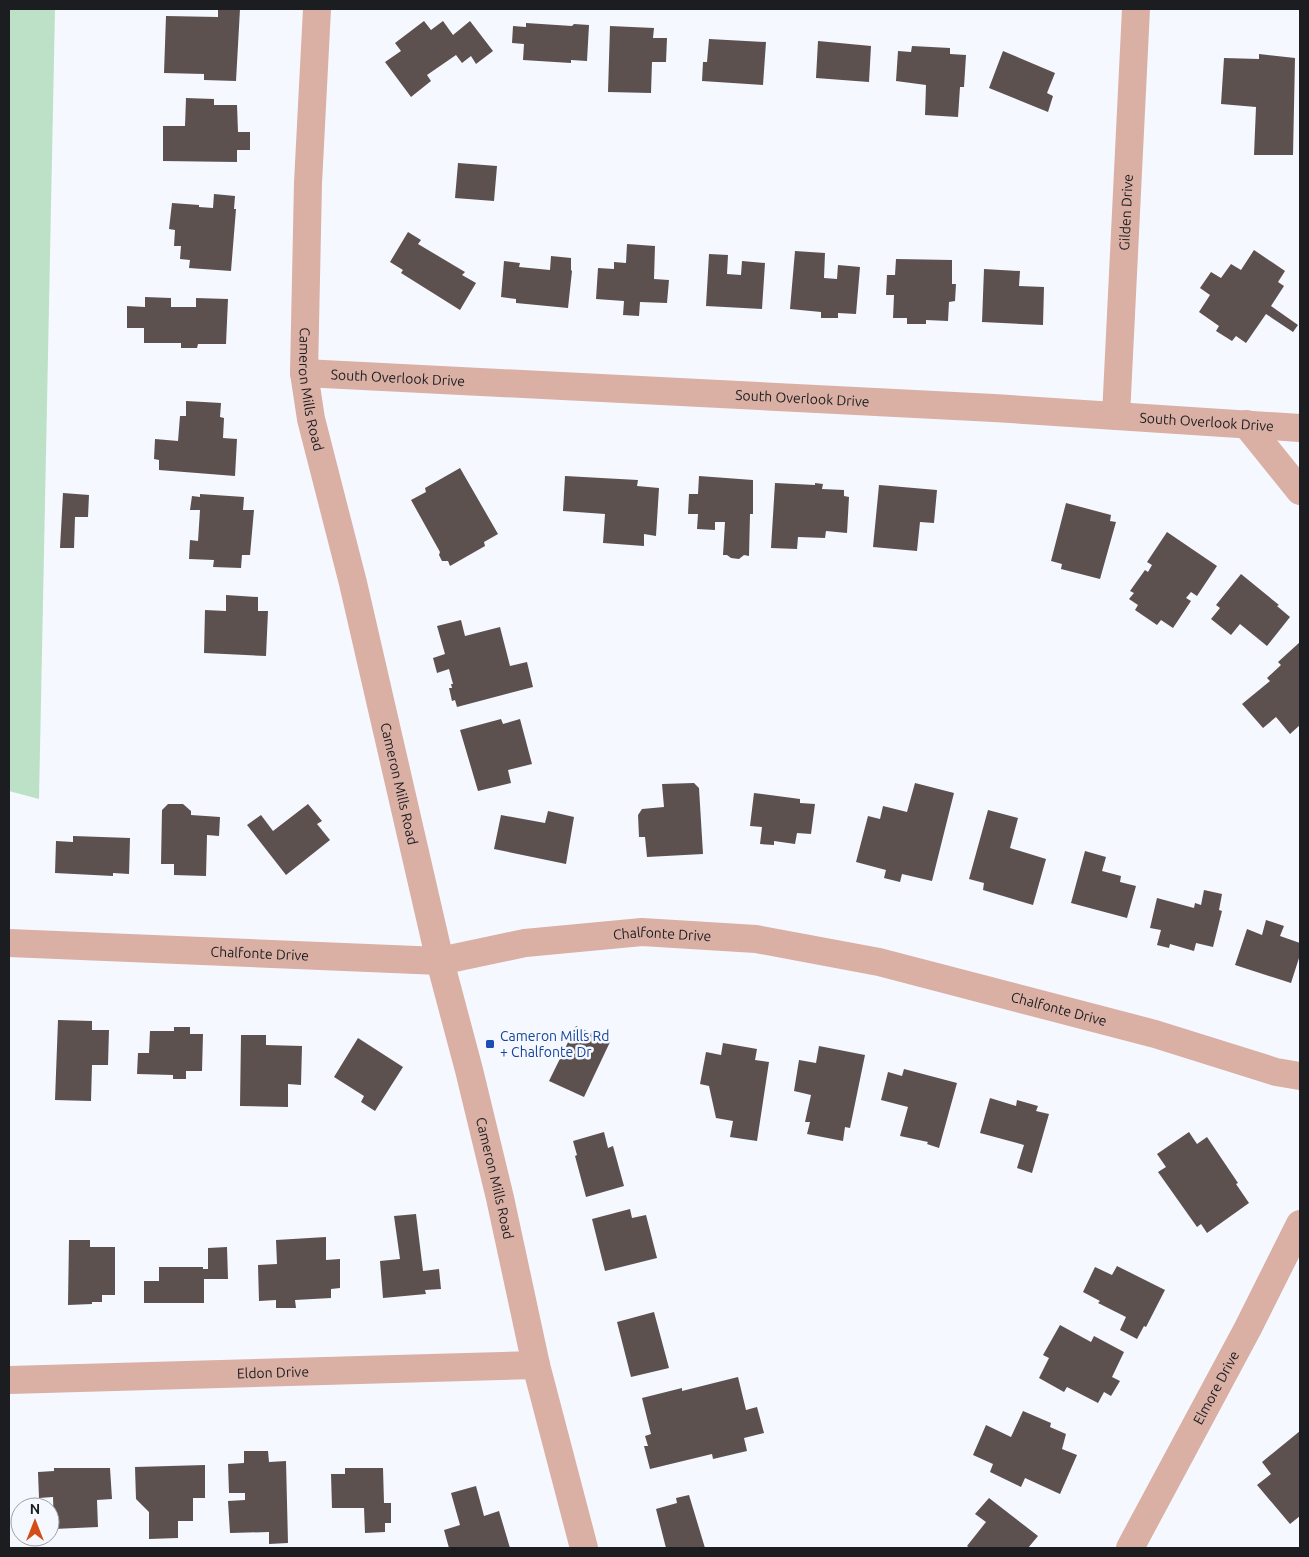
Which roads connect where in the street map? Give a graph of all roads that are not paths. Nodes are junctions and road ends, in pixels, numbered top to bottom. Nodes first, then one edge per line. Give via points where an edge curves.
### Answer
1 (317, 9) edge
2 (1136, 9) edge
3 (304, 372) junction
4 (1116, 416) junction
5 (1246, 424) junction
6 (1300, 428) edge
7 (1300, 491) edge
8 (9, 943) edge
9 (440, 961) junction
10 (1300, 1076) edge
11 (1300, 1224) edge
12 (536, 1365) junction
13 (9, 1380) edge
14 (584, 1548) edge
15 (1130, 1548) edge

1 - 3 street, Cameron Mills Road via 308,183
2 - 4 street, Gilden Drive
3 - 4 street, South Overlook Drive
3 - 9 street, Cameron Mills Road via 311,419 354,583
4 - 5 street, South Overlook Drive
5 - 6 street, South Overlook Drive
5 - 7 street
8 - 9 street, Chalfonte Drive
9 - 10 street, Chalfonte Drive via 525,943 642,932 756,939 916,971
9 - 12 street, Cameron Mills Road via 500,1198
11 - 15 street, Elmore Drive
12 - 13 street, Eldon Drive
12 - 14 street, Cameron Mills Road

